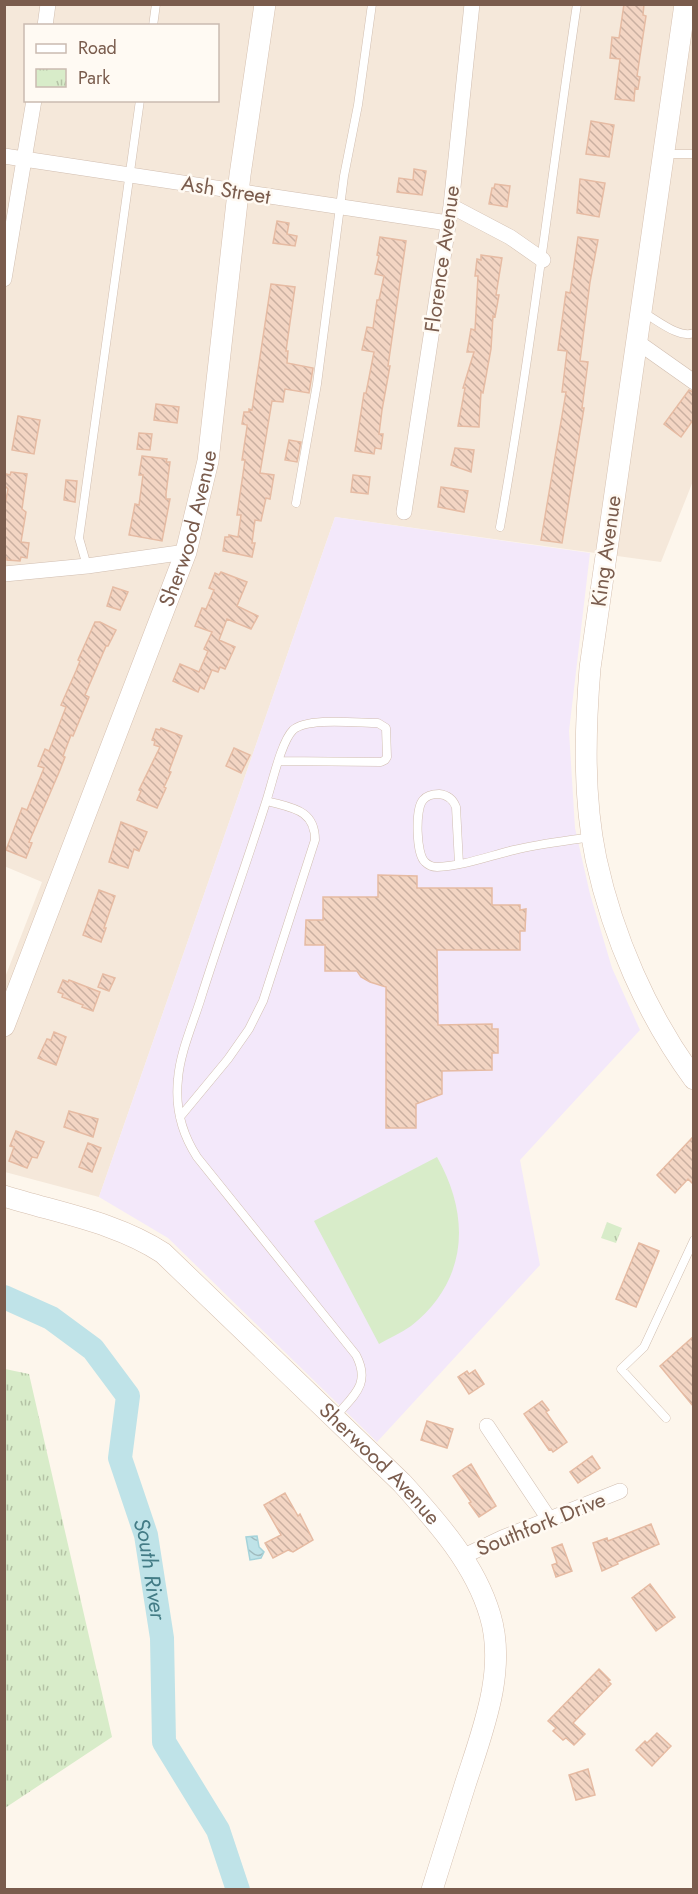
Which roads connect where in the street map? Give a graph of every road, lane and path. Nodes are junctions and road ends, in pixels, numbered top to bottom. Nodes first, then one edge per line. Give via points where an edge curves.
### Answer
1 (48, 4) edge
2 (156, 4) edge
3 (265, 4) edge
4 (372, 4) edge
5 (472, 4) edge
6 (577, 4) edge
7 (685, 4) edge
8 (45, 24) edge
9 (153, 24) edge
10 (34, 102) edge
11 (140, 102) edge
12 (663, 154) junction
13 (693, 154) edge
14 (4, 156) edge
15 (24, 159) junction
16 (130, 176) junction
17 (239, 191) junction
18 (341, 206) junction
19 (451, 206) junction
20 (448, 223) junction
21 (543, 260) junction
22 (4, 279) edge
23 (641, 311) junction
24 (693, 333) edge
25 (636, 341) junction
26 (693, 382) edge
27 (296, 503) dead end
28 (404, 512) dead end
29 (501, 527) dead end
30 (186, 552) junction
31 (87, 566) junction
32 (4, 574) edge
33 (279, 761) junction
34 (267, 801) junction
35 (593, 837) junction
36 (459, 864) junction
37 (4, 1026) edge
38 (693, 1079) edge
39 (180, 1117) junction
40 (4, 1196) edge
41 (692, 1245) edge
42 (335, 1417) junction
43 (666, 1418) dead end
44 (487, 1426) dead end
45 (620, 1491) dead end
46 (549, 1520) junction
47 (462, 1557) junction
48 (432, 1890) edge

1 - 8 street
2 - 9 lane
3 - 17 street, Sherwood Avenue
4 - 18 lane
5 - 19 street, Florence Avenue
6 - 21 lane
7 - 12 street, King Avenue
10 - 15 street
11 - 16 lane
12 - 13 lane
12 - 23 street, King Avenue
14 - 15 street, Ash Street
15 - 16 street, Ash Street
15 - 22 street
16 - 17 street, Ash Street
16 - 31 lane via 80,538
17 - 18 street, Ash Street
17 - 30 street, Sherwood Avenue via 208,461
18 - 20 street, Ash Street
18 - 27 lane
19 - 20 street, Florence Avenue
19 - 21 street via 510,237
20 - 28 street, Florence Avenue
21 - 29 lane
23 - 24 lane via 680,333
23 - 25 street, King Avenue
25 - 26 street
25 - 35 street, King Avenue via 590,668 586,764
30 - 31 street
30 - 37 street, Sherwood Avenue
31 - 32 street
33 - 33 lane via 287,738 307,723 378,723 386,728 387,757 381,762
33 - 34 lane
34 - 39 lane via 180,1066
34 - 39 lane via 300,810 313,824 315,840 263,1001 228,1059
35 - 36 lane via 515,849
35 - 38 street, King Avenue via 606,900 633,972 661,1029
36 - 36 lane via 434,867 420,857 418,808 428,795 446,795 453,800
39 - 42 lane via 197,1157 356,1355 362,1367 361,1384
40 - 42 street, Sherwood Avenue via 143,1239 163,1253
41 - 43 lane via 644,1347 621,1369
42 - 47 street, Sherwood Avenue via 433,1517
44 - 46 street
45 - 46 street, Southfork Drive
46 - 47 street, Southfork Drive
47 - 48 street, Sherwood Avenue via 492,1622 494,1681

